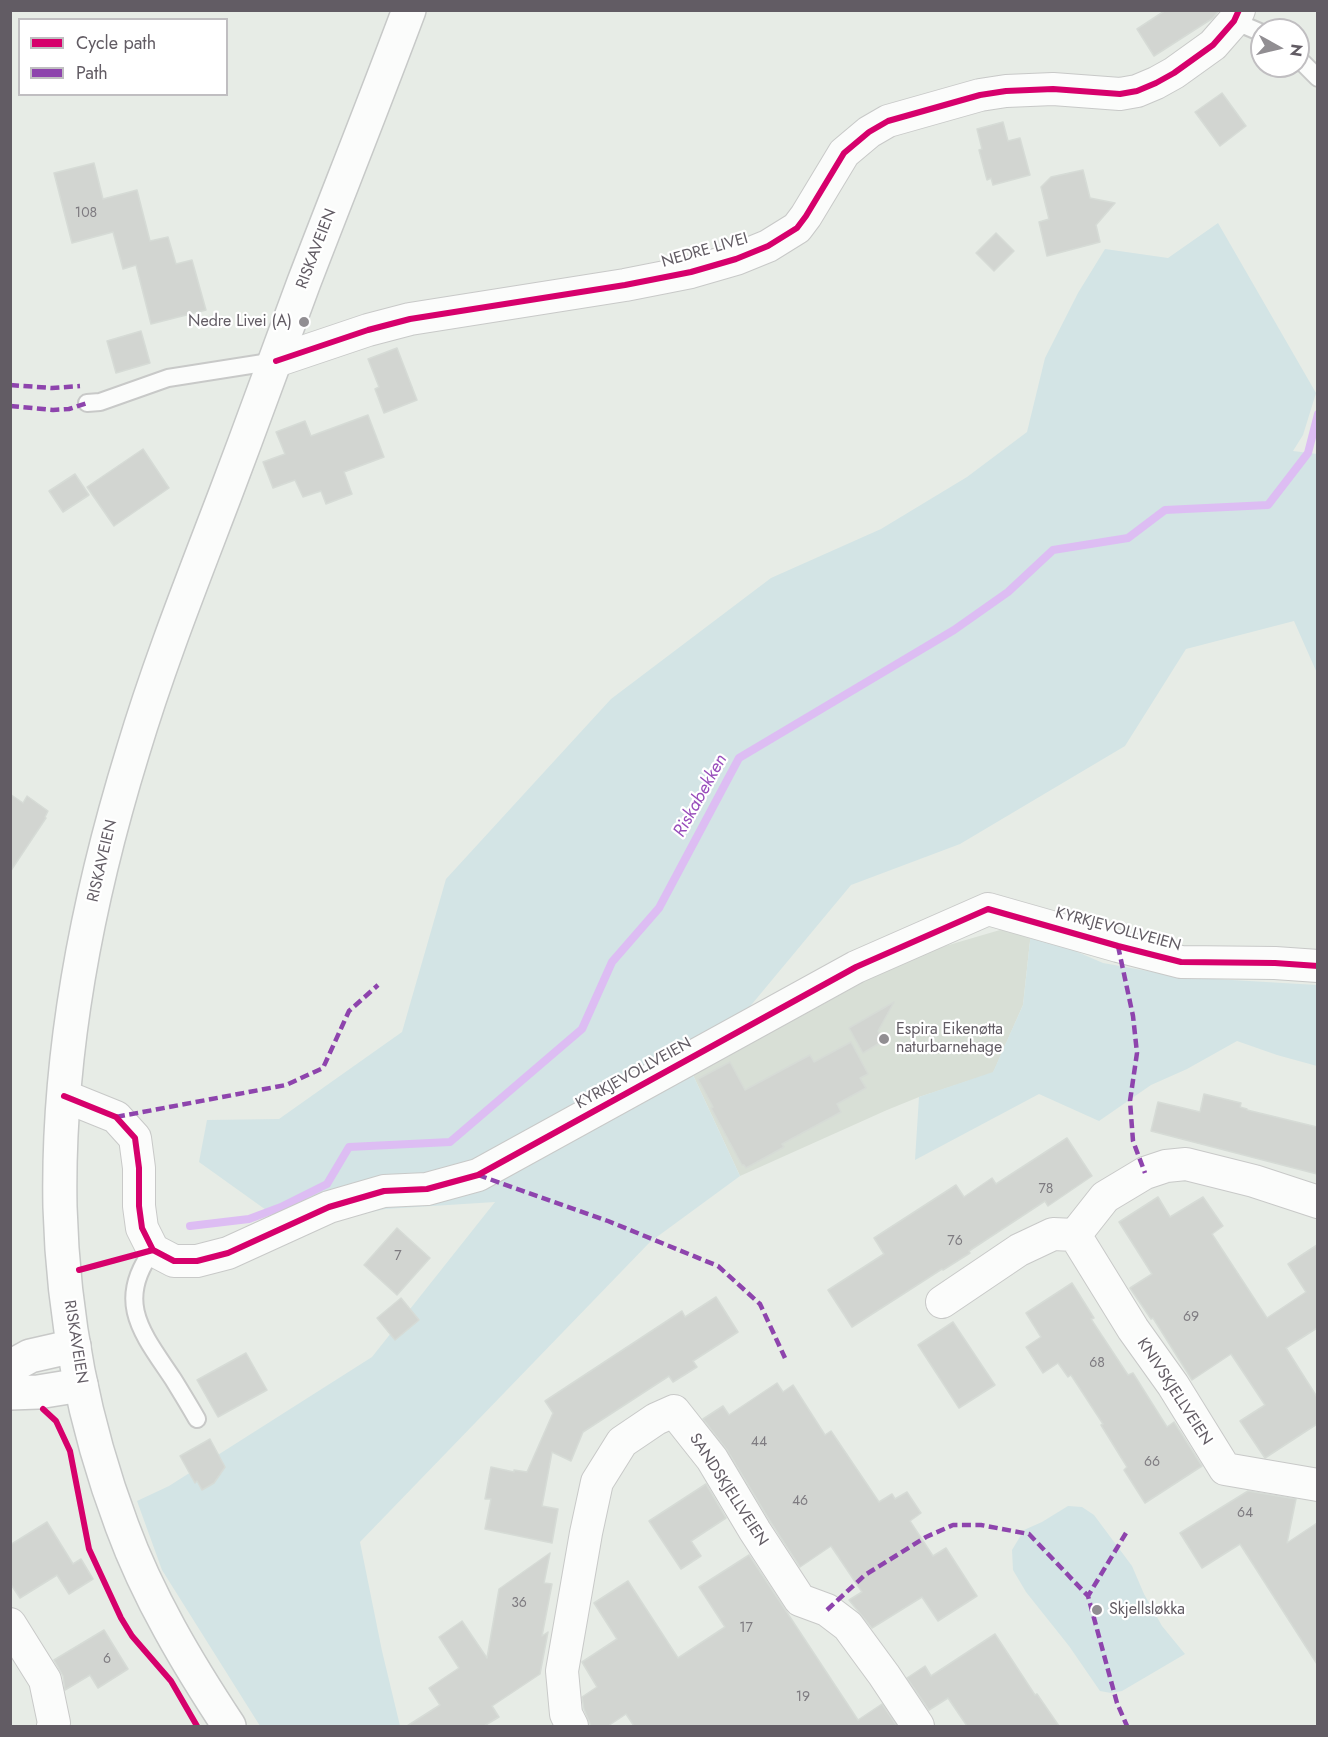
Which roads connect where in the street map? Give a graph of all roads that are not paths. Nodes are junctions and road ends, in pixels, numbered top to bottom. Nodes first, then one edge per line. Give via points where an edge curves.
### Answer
1 (409, 10) edge
2 (1245, 22) edge
3 (276, 361) junction
4 (87, 403) dead end
5 (1317, 966) edge
6 (64, 1096) junction
7 (1317, 1202) edge
8 (1075, 1235) junction
9 (153, 1250) junction
10 (942, 1302) dead end
11 (74, 1346) junction
12 (10, 1367) edge
13 (81, 1385) junction
14 (10, 1393) edge
15 (197, 1419) dead end
16 (1317, 1485) edge
17 (10, 1624) edge
18 (53, 1726) edge
19 (229, 1726) edge
20 (572, 1726) edge
21 (918, 1726) edge

1 - 3 main road, RISKAVEIEN
2 - 3 street, NEDRE LIVEI via 1174,73 1137,91 1006,91 888,121 844,153 796,228 736,260 625,285 410,319
3 - 4 lane via 168,378
3 - 6 main road, RISKAVEIEN via 154,688 121,790 76,990
5 - 9 street, KYRKJEVOLLVEIEN via 1181,962 988,909 856,967 478,1174 427,1189 384,1191 329,1207 228,1253 197,1261 174,1261
6 - 9 street via 116,1117 135,1138 142,1228
6 - 11 main road, RISKAVEIEN via 60,1213
7 - 8 street via 1186,1164 1166,1166 1145,1173 1105,1197
8 - 10 street via 1053,1234 1019,1250
8 - 16 street, KNIVSKJELLVEIEN via 1225,1468
9 - 15 lane via 143,1263 136,1284 137,1322
11 - 12 main road via 30,1356
11 - 13 main road, RISKAVEIEN
13 - 14 main road
13 - 19 main road, RISKAVEIEN via 99,1459 123,1530 151,1593
17 - 18 street via 45,1680
20 - 21 street, SANDSKJELLVEIEN via 566,1714 562,1671 597,1482 622,1442 674,1411 712,1460 800,1600 827,1610 848,1626

